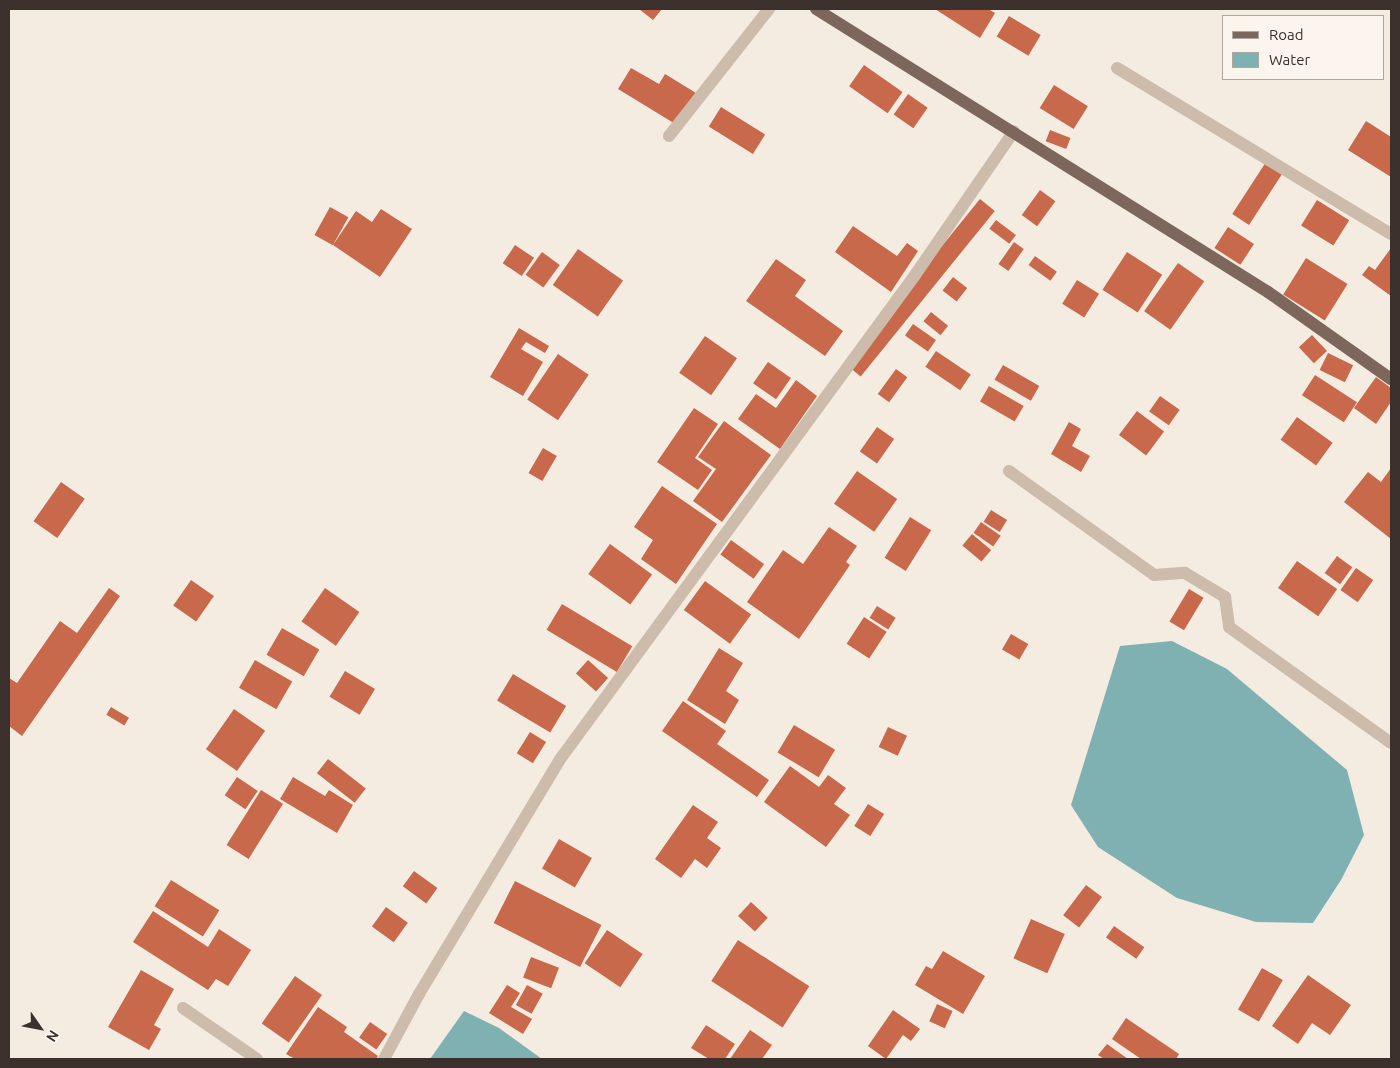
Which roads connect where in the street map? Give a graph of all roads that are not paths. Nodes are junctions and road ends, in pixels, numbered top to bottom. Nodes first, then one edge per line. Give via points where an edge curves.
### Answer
1 (769, 9) edge
2 (816, 9) edge
3 (1118, 68) dead end
4 (1014, 131) junction
5 (670, 136) dead end
6 (1391, 234) edge
7 (1391, 379) edge
8 (1009, 471) dead end
9 (1391, 743) edge
10 (183, 1008) dead end
11 (257, 1059) edge
12 (384, 1059) edge

1 - 5 street
2 - 4 main road
3 - 6 street
4 - 7 main road via 1268,292
4 - 12 street via 913,278 561,758 426,982
8 - 9 street via 1154,575 1184,573 1225,597 1228,627
10 - 11 street

